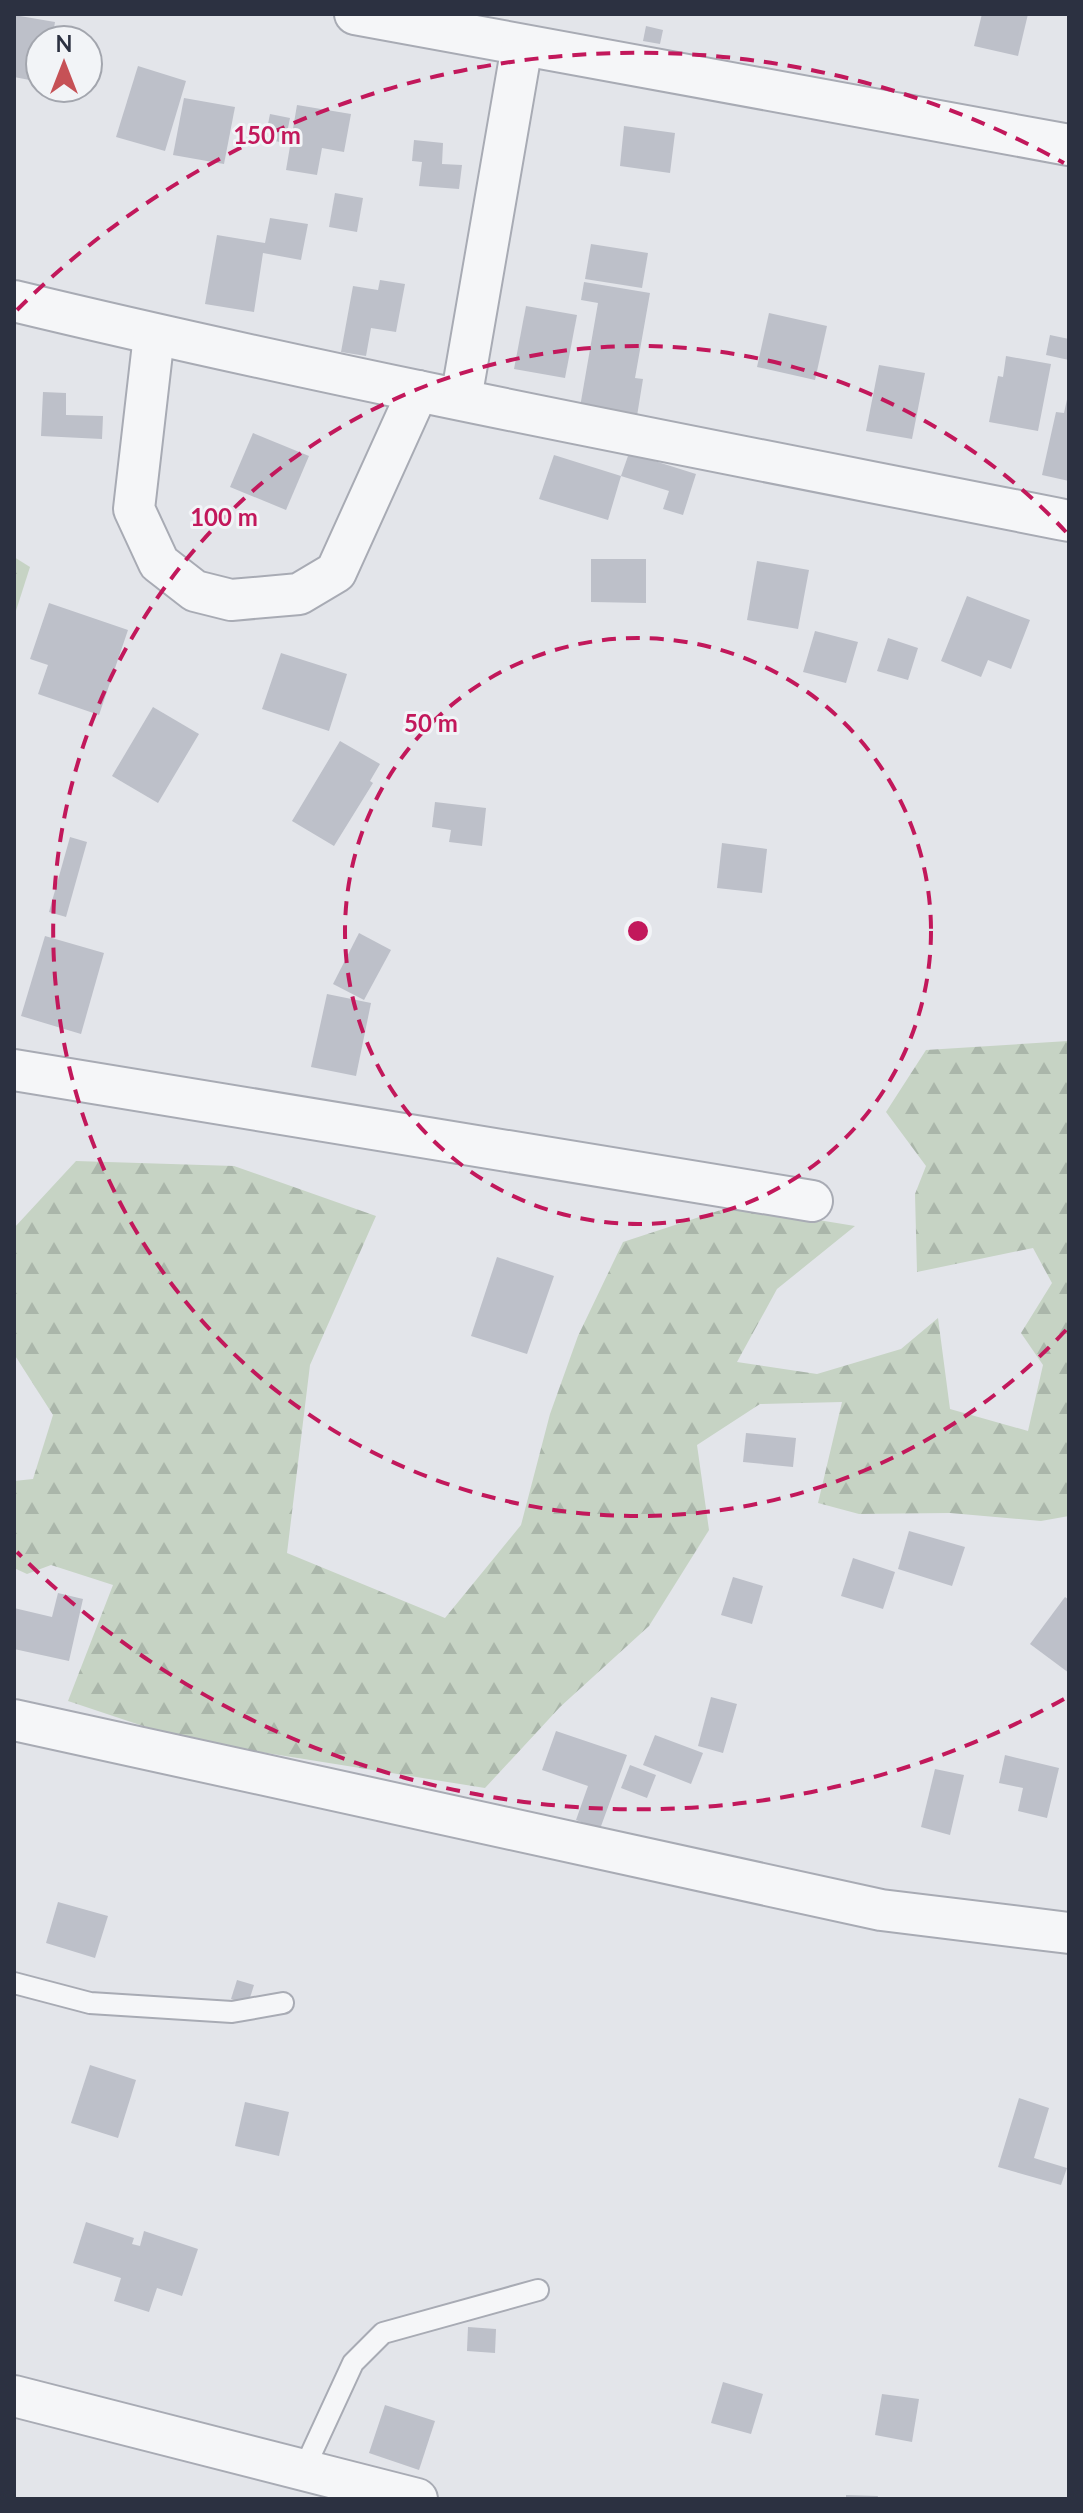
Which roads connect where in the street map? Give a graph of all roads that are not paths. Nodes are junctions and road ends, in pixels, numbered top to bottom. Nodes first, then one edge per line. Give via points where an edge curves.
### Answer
1 (355, 14) edge
2 (522, 46) junction
3 (1069, 145) edge
4 (14, 301) edge
5 (154, 335) junction
6 (418, 391) junction
7 (461, 399) junction
8 (1069, 521) edge
9 (14, 1070) edge
10 (812, 1201) dead end
11 (14, 1720) edge
12 (1069, 1933) edge
13 (14, 1983) edge
14 (283, 2003) dead end
15 (538, 2290) dead end
16 (14, 2396) edge
17 (304, 2469) junction
18 (417, 2499) edge

1 - 2 street
2 - 3 street
2 - 7 street
4 - 5 street
5 - 6 street
5 - 6 street via 134,509 159,563 195,591 231,600 299,594 336,572
6 - 7 street
7 - 8 street
9 - 10 street
11 - 12 street via 881,1910
13 - 14 lane via 90,2003 232,2012
15 - 17 lane via 383,2333 353,2363
16 - 17 street
17 - 18 street

